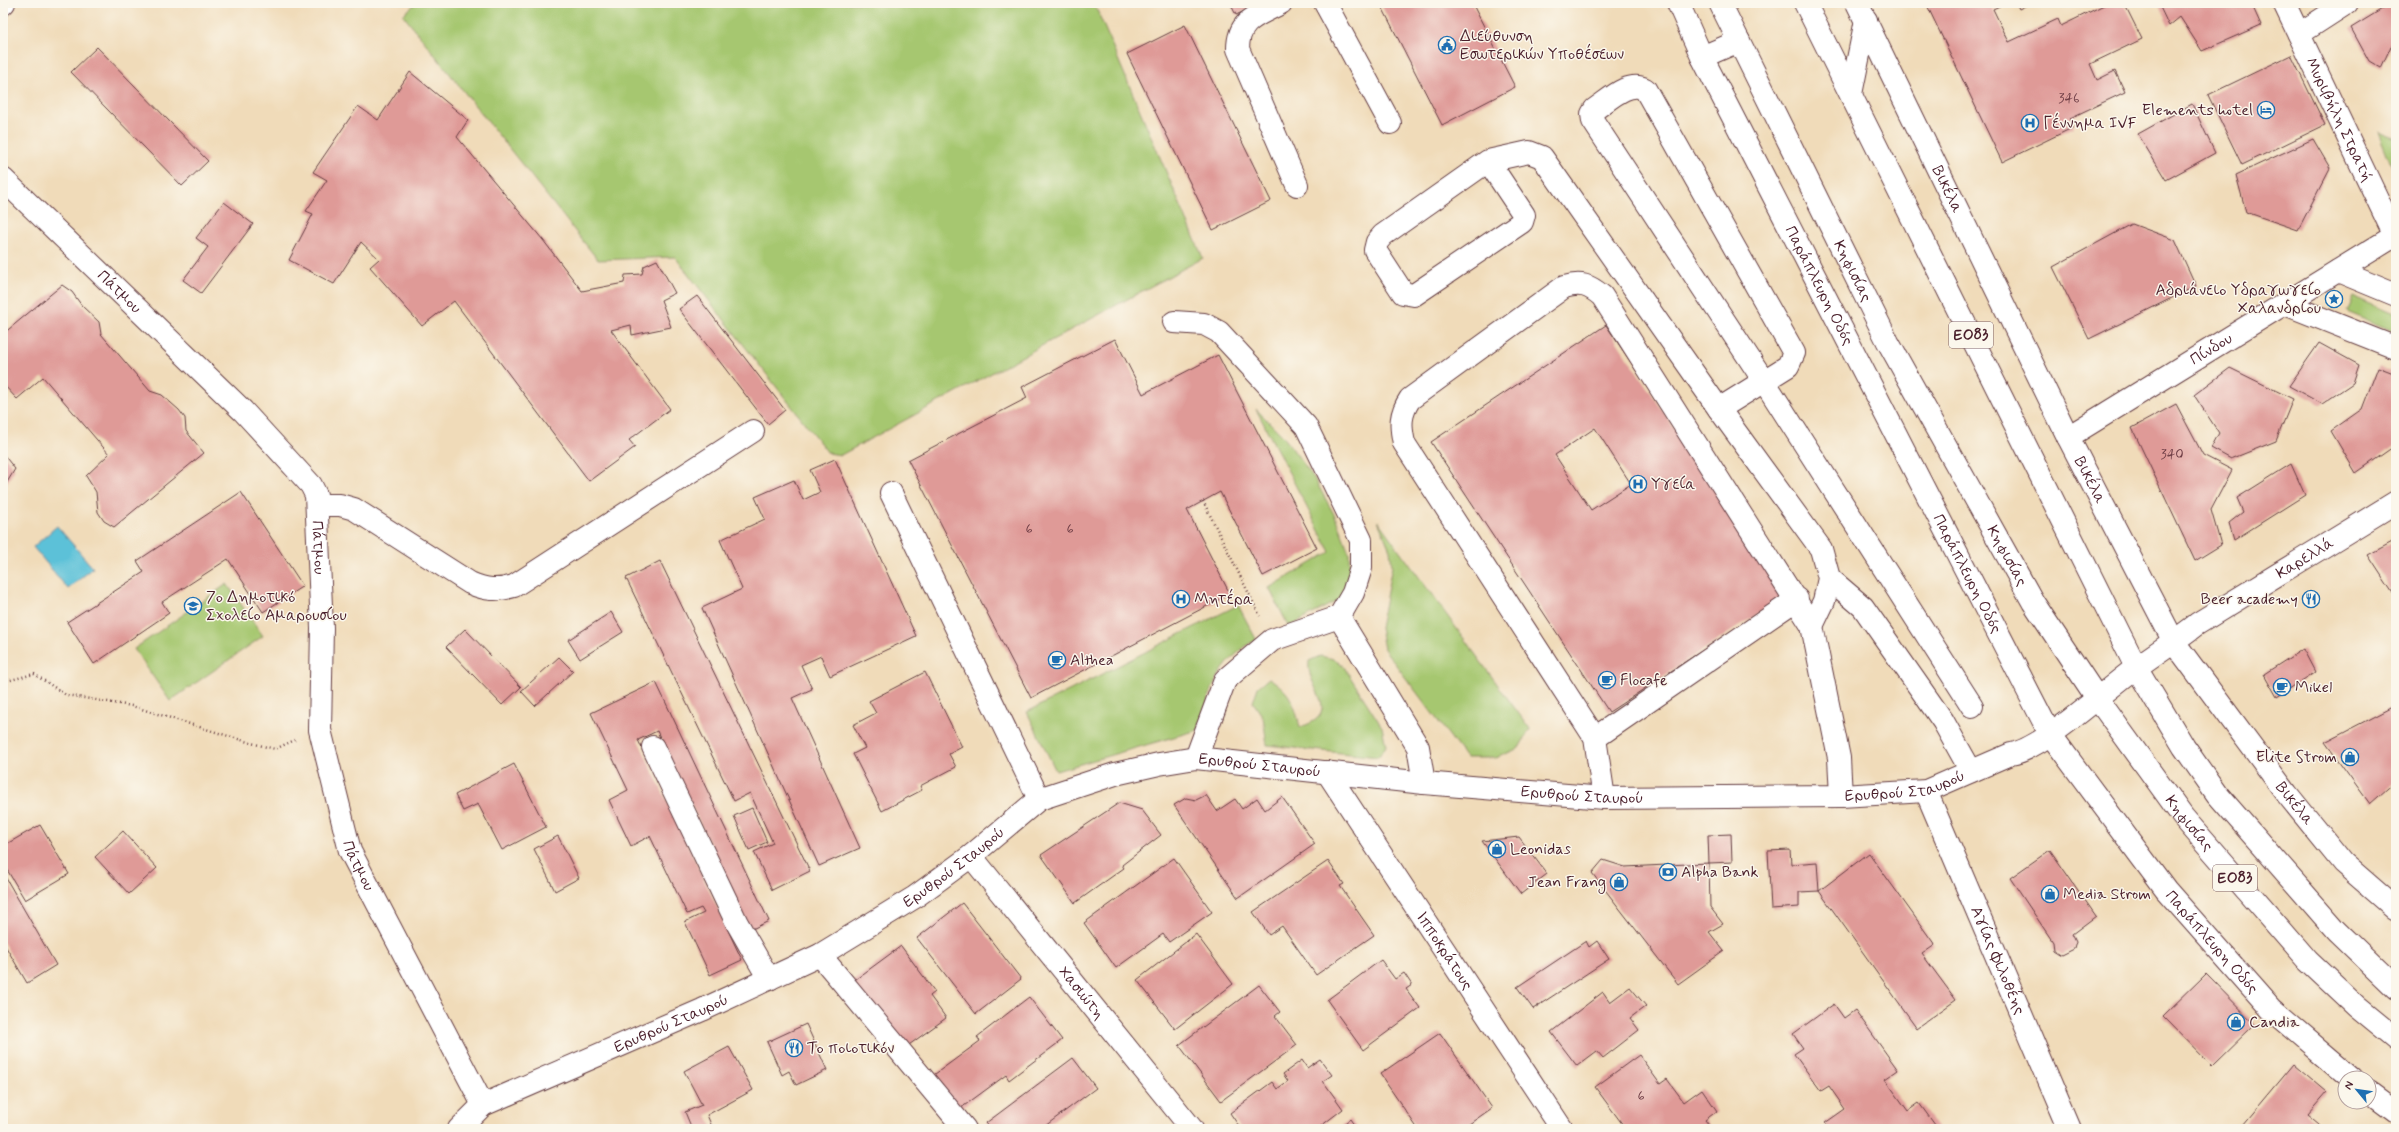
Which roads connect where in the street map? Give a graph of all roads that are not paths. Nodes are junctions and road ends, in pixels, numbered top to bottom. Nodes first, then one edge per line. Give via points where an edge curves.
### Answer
1 (1281, 3) edge
2 (1325, 3) edge
3 (1678, 3) edge
4 (1720, 3) edge
5 (1805, 3) edge
6 (2284, 3) edge
7 (2348, 3) edge
8 (1861, 12) edge
9 (2299, 34) junction
10 (1739, 41) junction
11 (1702, 58) junction
12 (1851, 94) junction
13 (1390, 123) dead end
14 (1488, 161) junction
15 (3, 179) edge
16 (1298, 185) dead end
17 (2396, 236) edge
18 (2338, 271) junction
19 (2396, 295) edge
20 (2285, 304) junction
21 (1174, 322) dead end
22 (2396, 348) edge
23 (1764, 381) junction
24 (1719, 409) junction
25 (753, 431) dead end
26 (2068, 437) junction
27 (892, 493) dead end
28 (2396, 502) edge
29 (318, 505) junction
30 (1830, 578) junction
31 (1797, 599) junction
32 (1339, 617) junction
33 (1812, 626) junction
34 (2174, 642) junction
35 (2136, 667) junction
36 (2097, 698) junction
37 (1972, 706) dead end
38 (2050, 734) junction
39 (1595, 738) junction
40 (653, 747) dead end
41 (1196, 758) junction
42 (1970, 771) junction
43 (1327, 772) junction
44 (1424, 783) junction
45 (1926, 791) junction
46 (1840, 796) junction
47 (1604, 798) junction
48 (1039, 799) junction
49 (971, 856) junction
50 (2396, 910) edge
51 (820, 955) junction
52 (769, 979) junction
53 (2396, 988) edge
54 (2396, 1039) edge
55 (2343, 1070) edge
56 (2377, 1097) edge
57 (483, 1104) junction
58 (2396, 1111) edge
59 (459, 1129) edge
60 (965, 1129) edge
61 (1192, 1129) edge
62 (1562, 1129) edge
63 (2070, 1129) edge

1 - 16 street via 1244,24 1238,36 1238,49
2 - 13 street
3 - 11 street, Παράπλευρη Οδός
4 - 10 street, Κηφισίας / ΕΟ83
5 - 12 street, ΕΟ83
6 - 9 street, Μυριβήλη Στρατή
7 - 9 street
8 - 12 street
8 - 26 street, Βικέλα
9 - 17 street, Μυριβήλη Στρατή
10 - 11 street
10 - 36 street, Κηφισίας / ΕΟ83 via 1888,342 2033,602
11 - 38 street, Παράπλευρη Οδός
12 - 35 street, ΕΟ83
14 - 14 street via 1377,242 1375,250 1403,293 1414,295 1522,222 1524,215
14 - 24 street via 1529,152 1542,157
15 - 29 street, Πάτμου via 242,411 311,485
17 - 18 street, Πίνδου
18 - 19 street
18 - 20 street, Πίνδου
20 - 22 street
20 - 26 street, Πίνδου
21 - 32 street via 1204,324 1220,332 1306,426 1361,540 1361,568 1353,593
23 - 23 street via 1788,366 1794,353 1645,89 1631,86 1596,109 1592,114 1592,122
23 - 24 street
23 - 37 street
24 - 30 street via 1821,548
25 - 29 street via 514,586 500,590 485,590 470,583 354,509 340,505
26 - 34 street, Βικέλα
27 - 48 street
28 - 34 street, Καρελλά via 2196,624
29 - 57 street, Πάτμου via 322,628 320,730 350,851
30 - 33 street via 1824,601
30 - 42 street via 1863,606 1943,721
31 - 33 street
31 - 39 street
31 - 39 street via 1602,296 1590,286 1577,284 1564,287 1410,399 1403,410 1400,424 1404,443
32 - 41 street via 1272,640 1225,680
32 - 44 street via 1418,748
33 - 46 street via 1839,758
34 - 35 street, Καρελλά
34 - 50 street, Βικέλα via 2287,794 2344,863
35 - 36 street, Καρελλά
35 - 53 street, ΕΟ83 via 2184,747 2217,794 2336,930
36 - 38 street, Ερυθρού Σταυρού
36 - 54 street, Κηφισίας / ΕΟ83 via 2183,817 2225,867 2308,961
38 - 42 street, Ερυθρού Σταυρού via 2020,752
38 - 55 street, Παράπλευρη Οδός via 2166,890 2271,1009
39 - 47 street
40 - 52 street via 737,923
41 - 43 street, Ερυθρού Σταυρού
41 - 48 street, Ερυθρού Σταυρού via 1115,774
42 - 45 street, Ερυθρού Σταυρού
43 - 44 street, Ερυθρού Σταυρού
43 - 62 street, Ιπποκράτους
44 - 47 street, Ερυθρού Σταυρού
45 - 46 street, Ερυθρού Σταυρού
45 - 63 street, Αγίας Φιλοθέης
46 - 47 street, Ερυθρού Σταυρού
48 - 49 street, Ερυθρού Σταυρού
49 - 51 street, Ερυθρού Σταυρού via 915,897
49 - 61 street, Χασιώτη
51 - 52 street, Ερυθρού Σταυρού
51 - 60 street
52 - 57 street, Ερυθρού Σταυρού
56 - 58 street
57 - 59 street

